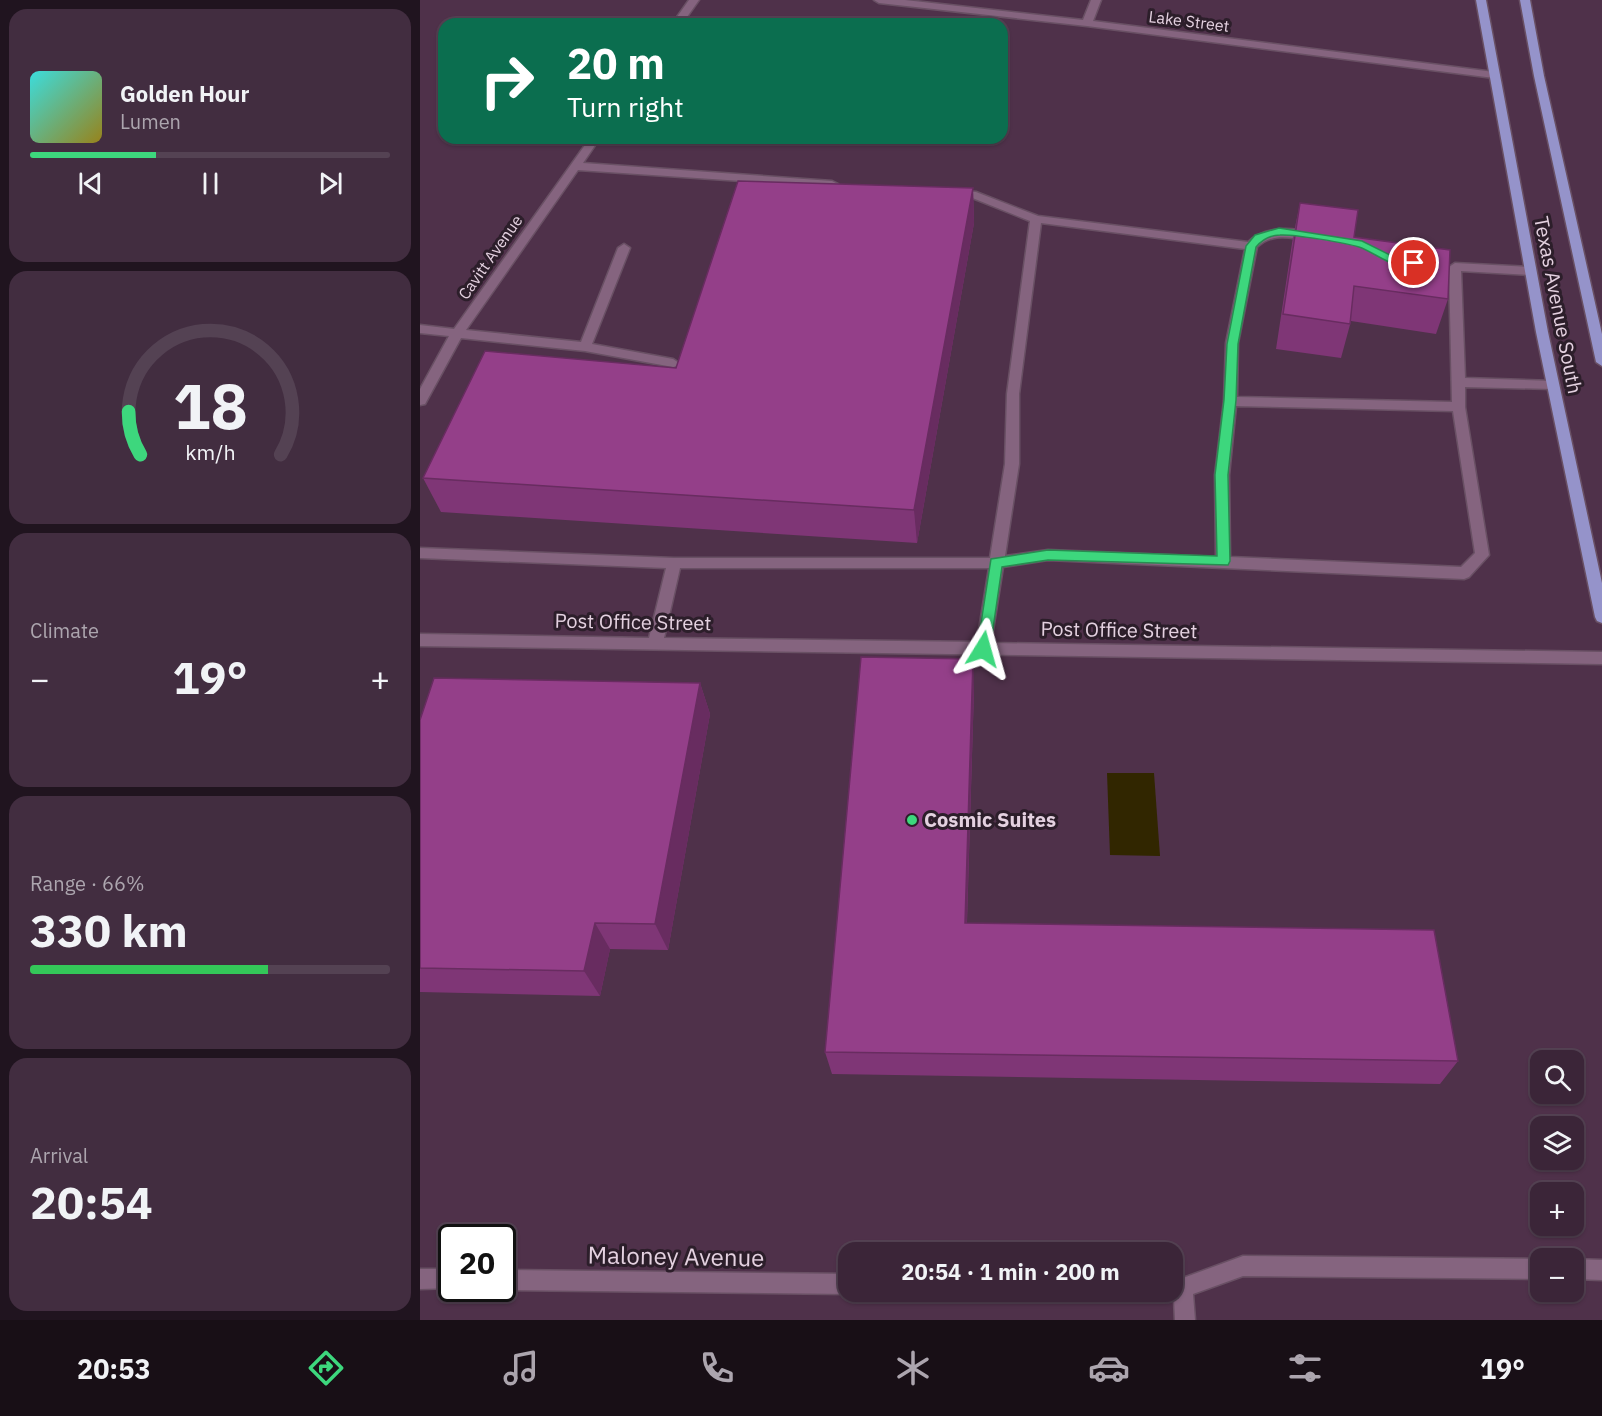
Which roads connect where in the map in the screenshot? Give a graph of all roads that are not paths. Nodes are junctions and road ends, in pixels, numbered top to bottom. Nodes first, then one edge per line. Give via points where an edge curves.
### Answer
1 (694, 0) edge
2 (879, 0) edge
3 (1096, 0) edge
4 (1481, 0) edge
5 (1525, 0) edge
6 (681, 18) edge
7 (1087, 23) junction
8 (1494, 75) junction
9 (591, 144) edge
10 (575, 166) junction
11 (843, 185) edge
12 (937, 192) edge
13 (1036, 219) junction
14 (1321, 238) edge
15 (1251, 246) junction
16 (624, 248) dead end
17 (1530, 271) junction
18 (420, 329) edge
19 (456, 334) junction
20 (585, 347) junction
21 (1602, 362) edge
22 (673, 363) dead end
23 (1458, 382) junction
24 (1553, 385) junction
25 (420, 400) edge
26 (1230, 400) junction
27 (1460, 407) junction
28 (420, 553) edge
29 (1223, 561) junction
30 (674, 563) junction
31 (996, 563) junction
32 (1602, 617) edge
33 (420, 640) edge
34 (655, 644) junction
35 (983, 649) junction
36 (1602, 657) edge
37 (1530, 1269) edge
38 (1584, 1269) edge
39 (1602, 1270) edge
40 (420, 1279) edge
41 (438, 1279) edge
42 (516, 1280) edge
43 (838, 1284) edge
44 (1183, 1286) edge
45 (1181, 1302) edge
46 (1185, 1320) edge

1 - 6 street
2 - 7 street, Lake Street
3 - 7 street
4 - 8 main road, Texas Avenue South
5 - 21 main road, Texas Avenue South
7 - 8 street, Lake Street
8 - 17 main road, Texas Avenue South
9 - 10 street, Cavitt Avenue
10 - 11 street
10 - 19 street, Cavitt Avenue
12 - 13 street via 972,194
13 - 15 street
13 - 31 street via 1013,394 1012,464
14 - 15 street via 1279,231 1259,237
15 - 26 street via 1233,344
16 - 20 street
17 - 23 street via 1450,266
17 - 24 main road, Texas Avenue South
18 - 19 street
19 - 20 street
19 - 25 street, Cavitt Avenue
20 - 22 street
23 - 24 street
23 - 27 street
24 - 32 main road, Texas Avenue South
26 - 27 street
26 - 29 street via 1222,475
27 - 29 street via 1482,555 1464,573
28 - 30 street
29 - 31 street via 1048,555
30 - 31 street
30 - 34 street
31 - 35 street
33 - 34 street, Post Office Street
34 - 35 street, Post Office Street
35 - 36 street, Post Office Street
37 - 44 street via 1243,1266
38 - 39 street
40 - 41 street
42 - 43 street, Maloney Avenue
45 - 46 street

